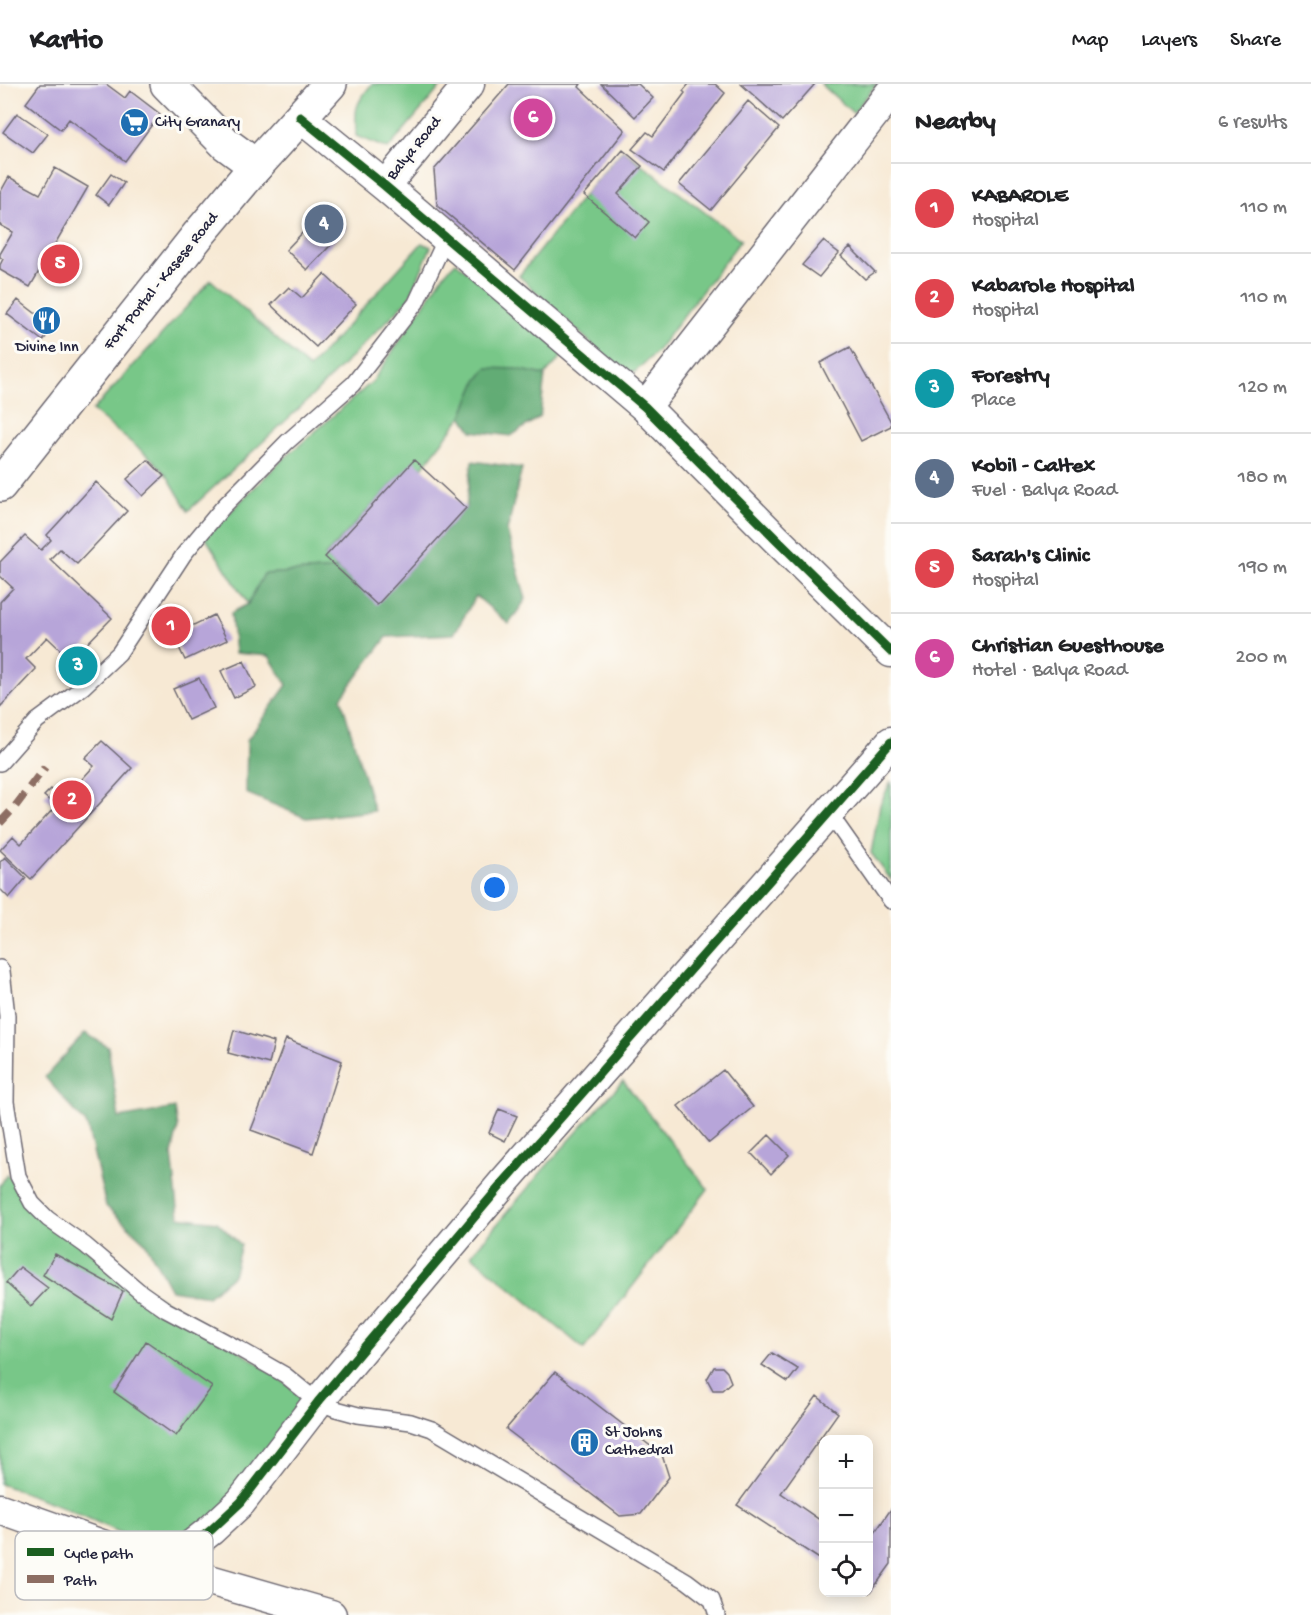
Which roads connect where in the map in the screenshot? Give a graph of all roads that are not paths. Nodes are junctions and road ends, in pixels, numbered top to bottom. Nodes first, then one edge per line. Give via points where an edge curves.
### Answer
1 (167, 84) edge
2 (330, 84) edge
3 (469, 84) edge
4 (891, 92) edge
5 (300, 117) junction
6 (256, 166) junction
7 (385, 186) junction
8 (446, 238) junction
9 (645, 407) junction
10 (0, 485) edge
11 (891, 652) edge
12 (891, 742) edge
13 (0, 763) edge
14 (829, 813) junction
15 (891, 901) edge
16 (0, 968) edge
17 (318, 1402) junction
18 (0, 1509) edge
19 (61, 1531) edge
20 (210, 1531) edge
21 (213, 1582) edge
22 (331, 1615) edge
23 (717, 1615) edge

1 - 6 main road via 226,144
2 - 5 main road, Fort Portal - Kasese Road
3 - 7 street, Balya Road
4 - 9 street
5 - 6 main road, Fort Portal - Kasese Road
5 - 7 street
6 - 10 main road, Fort Portal - Kasese Road
7 - 8 street
8 - 9 street
8 - 13 lane via 416,303 353,384 287,442 223,507 184,554 118,653 83,687 37,721
9 - 11 street
12 - 14 street
14 - 15 lane
14 - 17 street via 502,1183
16 - 17 lane via 7,1016 6,1102 18,1176 32,1203 166,1310 285,1375
17 - 20 street via 241,1502
17 - 23 lane via 347,1412 432,1429 687,1581 712,1599
18 - 19 street
21 - 22 street

